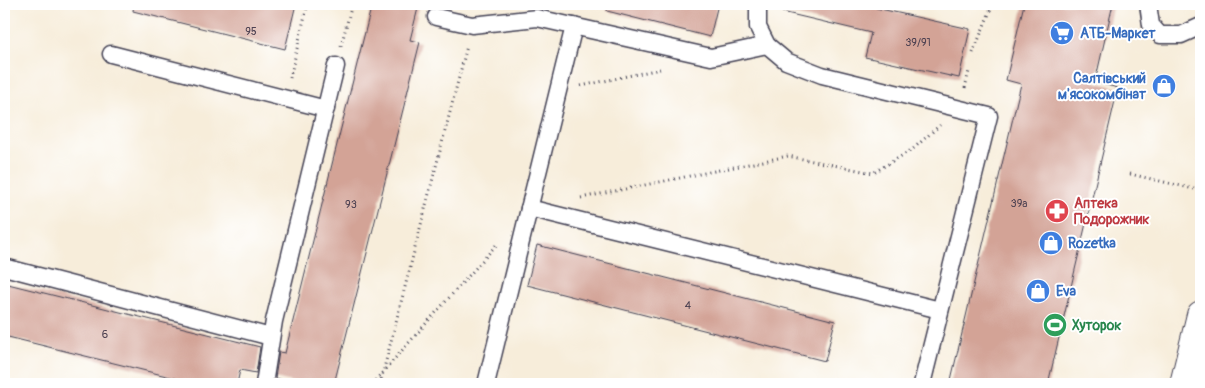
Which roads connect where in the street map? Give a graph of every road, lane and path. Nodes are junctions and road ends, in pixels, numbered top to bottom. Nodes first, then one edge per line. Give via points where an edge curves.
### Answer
1 (305, 4) edge
2 (352, 4) edge
3 (758, 4) edge
4 (993, 4) edge
5 (1148, 4) edge
6 (436, 17) dead end
7 (472, 25) junction
8 (574, 26) junction
9 (1201, 26) edge
10 (767, 45) junction
11 (973, 53) dead end
12 (111, 54) dead end
13 (336, 66) joint
14 (664, 68) dead end
15 (558, 90) junction
16 (284, 99) junction
17 (960, 108) junction
18 (326, 109) junction
19 (1130, 174) dead end
20 (1194, 189) dead end
21 (577, 199) dead end
22 (529, 208) junction
23 (502, 238) dead end
24 (4, 267) edge
25 (940, 310) junction
26 (1201, 315) edge
27 (271, 337) junction
28 (383, 372) junction
29 (264, 384) edge
30 (372, 384) edge
31 (380, 384) edge
32 (486, 384) edge
33 (922, 384) edge
34 (1184, 384) edge

1 - 16 path via 307,7
2 - 13 path
3 - 10 lane via 758,27
4 - 11 path
5 - 9 lane via 1152,25 1156,32 1166,37 1186,34
6 - 7 lane
7 - 8 lane via 536,18
7 - 28 path
8 - 10 lane via 711,58
8 - 15 lane
10 - 17 lane via 786,61 822,75
12 - 16 lane
13 - 18 lane
14 - 15 path
15 - 22 lane
16 - 18 lane
17 - 21 path via 914,149 873,173 788,156
17 - 25 lane via 989,116
18 - 27 lane
19 - 20 path
22 - 25 lane
22 - 32 lane
23 - 28 path
24 - 27 lane
25 - 33 lane
26 - 34 main road
27 - 29 lane
28 - 30 path
28 - 31 path

